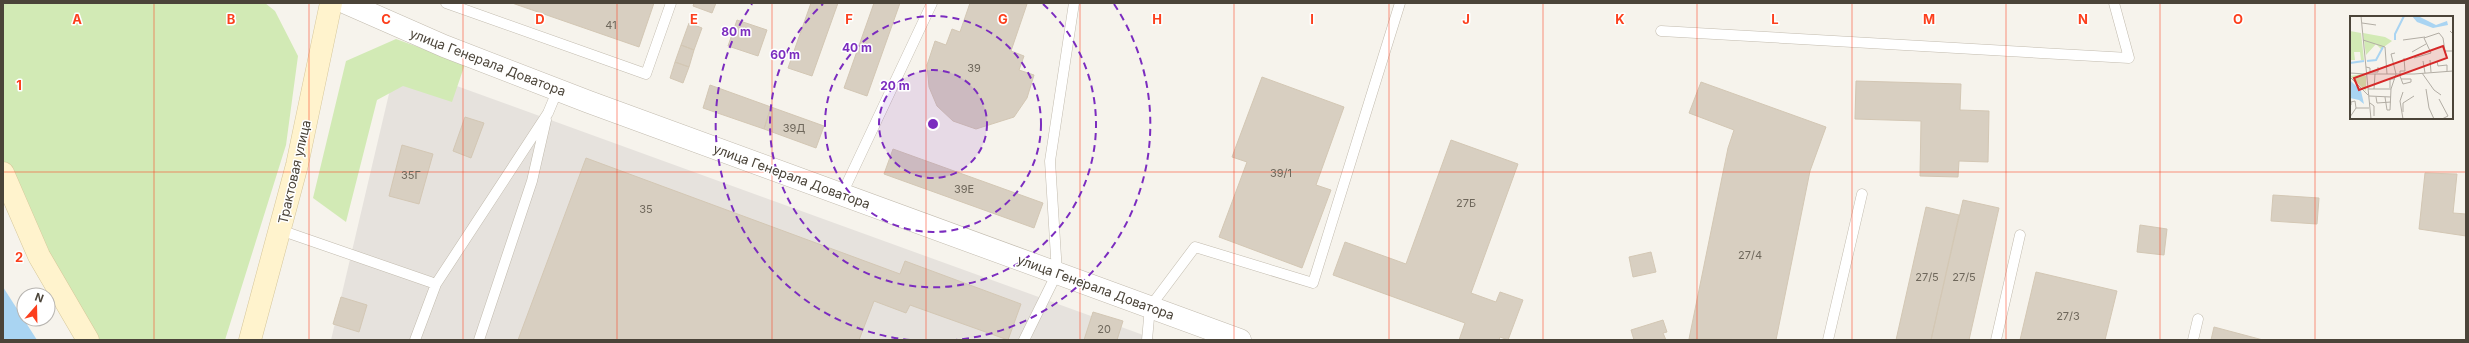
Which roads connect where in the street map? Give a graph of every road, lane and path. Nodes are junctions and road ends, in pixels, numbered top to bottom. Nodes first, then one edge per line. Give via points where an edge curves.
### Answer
1 (331, 3) edge
2 (346, 3) edge
3 (446, 3) edge
4 (671, 3) edge
5 (932, 3) edge
6 (1074, 3) edge
7 (1400, 3) edge
8 (2114, 3) edge
9 (1661, 32) dead end
10 (558, 88) junction
11 (548, 113) junction
12 (3, 173) edge
13 (842, 194) junction
14 (1862, 194) dead end
15 (280, 230) junction
16 (2020, 235) dead end
17 (1057, 273) junction
18 (436, 284) junction
19 (1150, 307) junction
20 (2198, 319) dead end
21 (88, 340) edge
22 (250, 340) edge
23 (415, 340) edge
24 (479, 340) edge
25 (1024, 340) edge
26 (1147, 340) edge
27 (1240, 340) edge
28 (1828, 340) edge
29 (1996, 340) edge
30 (2193, 340) edge

1 - 15 main road, Трактовая улица via 297,165
2 - 10 street, улица Генерала Доватора via 444,46
3 - 4 lane via 646,74
5 - 13 lane
6 - 17 lane via 1050,161
7 - 19 lane via 1314,283 1195,247
8 - 9 lane via 2129,58
10 - 11 lane
10 - 13 street, улица Генерала Доватора
11 - 18 lane
11 - 24 lane via 532,181
12 - 21 main road via 39,256
13 - 17 street, улица Генерала Доватора
14 - 28 lane
15 - 18 lane
15 - 22 main road, Трактовая улица
16 - 29 lane
17 - 19 street, улица Генерала Доватора
17 - 25 lane
18 - 23 lane
19 - 26 lane
19 - 27 street, улица Генерала Доватора
20 - 30 lane

